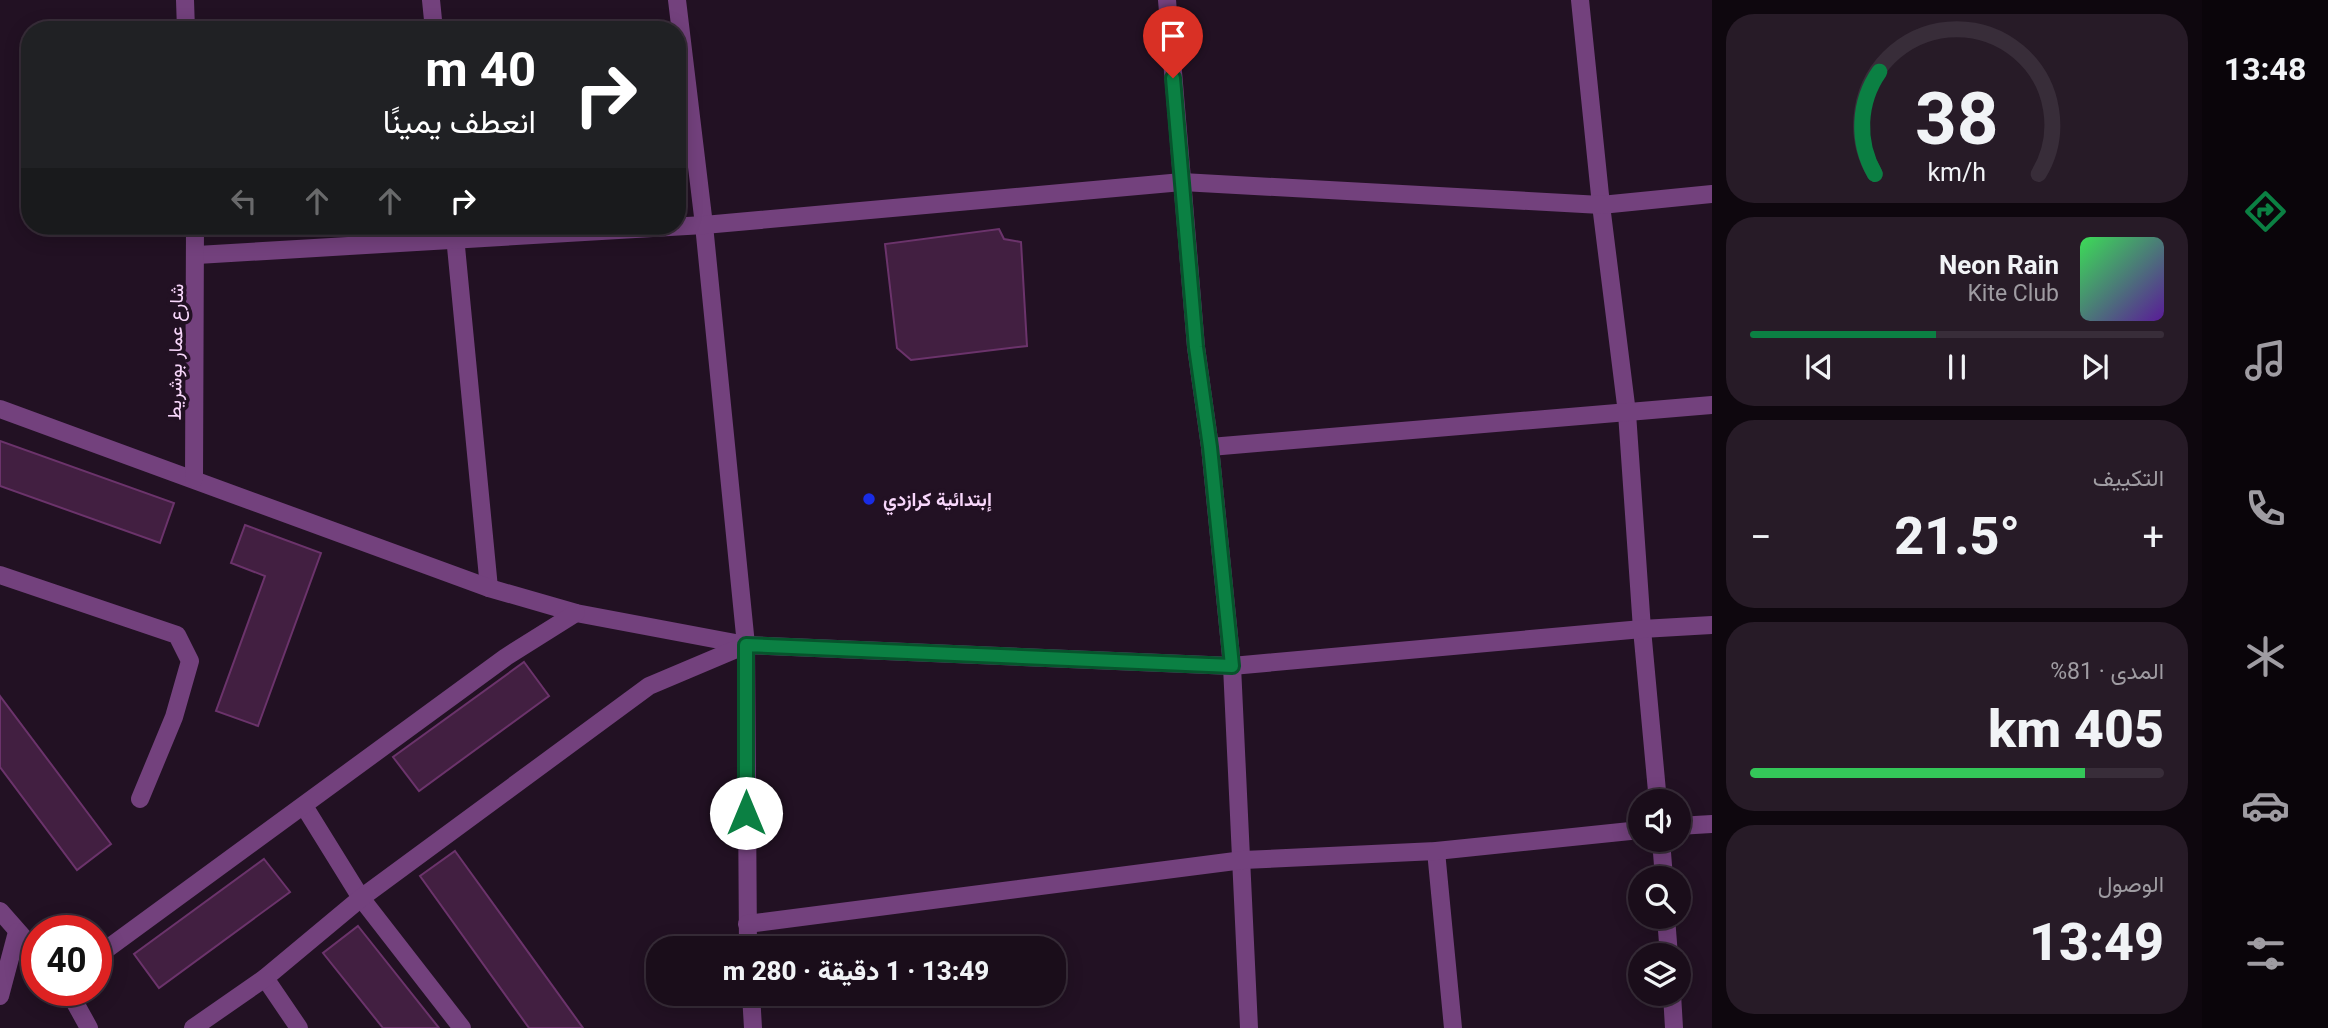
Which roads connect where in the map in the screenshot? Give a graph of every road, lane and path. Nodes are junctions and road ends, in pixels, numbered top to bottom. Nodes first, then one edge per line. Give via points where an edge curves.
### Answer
1 (185, 0) edge
2 (431, 0) edge
3 (677, 0) edge
4 (1167, 0) edge
5 (1580, 0) edge
6 (186, 21) edge
7 (433, 21) edge
8 (680, 21) edge
9 (686, 75) edge
10 (1182, 182) junction
11 (1712, 194) edge
12 (1601, 205) junction
13 (704, 225) junction
14 (686, 226) edge
15 (196, 235) edge
16 (432, 235) edge
17 (455, 235) edge
18 (197, 255) junction
19 (1712, 405) edge
20 (0, 409) edge
21 (1627, 413) junction
22 (1210, 447) junction
23 (194, 479) junction
24 (0, 575) edge
25 (489, 588) junction
26 (576, 613) junction
27 (1712, 625) edge
28 (1642, 629) junction
29 (746, 645) junction
30 (1232, 666) junction
31 (1657, 789) edge
32 (140, 799) dead end
33 (304, 806) junction
34 (1712, 824) edge
35 (1691, 825) edge
36 (1628, 831) edge
37 (1436, 851) junction
38 (1242, 860) junction
39 (361, 898) junction
40 (0, 911) edge
41 (747, 924) junction
42 (17, 932) junction
43 (21, 936) edge
44 (748, 936) edge
45 (112, 945) edge
46 (265, 978) junction
47 (0, 996) edge
48 (77, 1006) edge
49 (752, 1006) edge
50 (1673, 1006) edge
51 (89, 1028) edge
52 (193, 1028) edge
53 (299, 1028) edge
54 (462, 1028) edge
55 (753, 1028) edge
56 (1249, 1028) edge
57 (1453, 1028) edge
58 (1674, 1028) edge

1 - 6 street
2 - 7 street
3 - 8 street
4 - 10 street
5 - 12 street
9 - 13 street
10 - 12 street
10 - 13 street
10 - 22 street
11 - 12 street
12 - 21 street
13 - 14 street
13 - 29 street
15 - 18 street, شارع عمار بوشريط
16 - 18 street
17 - 25 street
18 - 23 street, شارع عمار بوشريط
19 - 21 street
20 - 23 street
21 - 22 street
21 - 28 street
22 - 30 street
23 - 25 street
24 - 32 street via 177,635 190,660 188,670
25 - 26 street
26 - 29 street
26 - 33 street via 506,657
27 - 28 street
28 - 30 street
28 - 31 street
29 - 30 street
29 - 39 street via 649,686
29 - 41 street
30 - 38 street
33 - 39 street
33 - 45 street
34 - 35 street
36 - 37 street
37 - 38 street
37 - 57 street
38 - 41 street
38 - 56 street
39 - 46 street
39 - 54 street
40 - 42 street
41 - 44 street
42 - 43 street
42 - 47 street
46 - 52 street
46 - 53 street
48 - 51 street
49 - 55 street
50 - 58 street

